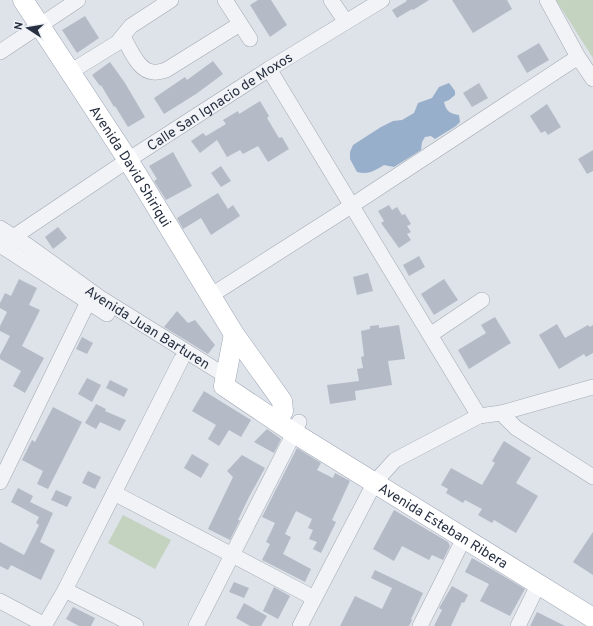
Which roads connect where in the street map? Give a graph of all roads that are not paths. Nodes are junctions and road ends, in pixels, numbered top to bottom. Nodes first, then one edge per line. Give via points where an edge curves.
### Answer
1 (23, 0) edge
2 (78, 0) edge
3 (171, 0) edge
4 (225, 0) edge
5 (332, 0) edge
6 (382, 0) edge
7 (547, 0) edge
8 (346, 22) junction
9 (240, 24) junction
10 (40, 25) junction
11 (123, 37) junction
12 (250, 39) dead end
13 (0, 52) edge
14 (578, 57) junction
15 (269, 69) junction
16 (70, 72) junction
17 (593, 79) edge
18 (128, 160) junction
19 (351, 206) junction
20 (0, 228) edge
21 (13, 236) junction
22 (0, 245) edge
23 (210, 296) junction
24 (482, 300) dead end
25 (88, 302) junction
26 (234, 334) junction
27 (430, 336) junction
28 (180, 360) junction
29 (225, 381) junction
30 (593, 387) edge
31 (501, 413) junction
32 (480, 416) junction
33 (288, 422) junction
34 (593, 477) edge
35 (379, 478) junction
36 (0, 482) edge
37 (114, 493) junction
38 (464, 538) junction
39 (232, 554) junction
40 (538, 585) junction
41 (65, 590) junction
42 (314, 598) junction
43 (0, 601) edge
44 (593, 604) edge
45 (593, 618) edge
46 (45, 626) edge
47 (136, 626) edge
48 (196, 626) edge
49 (300, 626) edge
50 (420, 626) edge
51 (518, 626) edge

1 - 10 main road, Avenida David Shiriqui
2 - 10 street
3 - 11 street via 131,26
4 - 9 street
5 - 8 street
6 - 8 street, Calle San Ignacio de Moxos
7 - 14 street
8 - 15 street, Calle San Ignacio de Moxos
9 - 11 street via 166,70 153,72 139,64
9 - 12 street
10 - 13 street
10 - 16 main road, Avenida David Shiriqui
11 - 16 street
14 - 17 street
14 - 19 street
15 - 18 street, Calle San Ignacio de Moxos
15 - 19 street
16 - 18 main road, Avenida David Shiriqui
18 - 21 street, Calle San Ignacio de Moxos
18 - 23 main road, Avenida David Shiriqui
19 - 23 street
19 - 27 street
20 - 21 street, Avenida Juan Barturen
21 - 22 street, Calle San Ignacio de Moxos
21 - 29 street, Avenida Juan Barturen
22 - 25 street, Avenida Juan Barturen
23 - 26 main road, Avenida David Shiriqui
24 - 27 street
25 - 28 street, Avenida Juan Barturen
25 - 36 street
26 - 29 main road
26 - 33 main road, Avenida David Shiriqui via 282,401
27 - 32 street
28 - 29 street, Avenida Juan Barturen
28 - 37 street
29 - 33 main road, Avenida Juan Barturen
30 - 31 street
31 - 32 street
31 - 34 street via 516,428
32 - 35 street via 395,460
33 - 35 main road, Avenida Esteban Ribera
33 - 39 street
35 - 38 main road, Avenida Esteban Ribera
35 - 42 street
35 - 44 main road, Avenida Esteban Ribera
37 - 39 street
37 - 41 street
38 - 40 main road, Avenida Esteban Ribera
38 - 50 street
39 - 42 street
39 - 48 street
40 - 45 main road, Avenida Esteban Ribera
40 - 51 street
41 - 46 street
41 - 47 street
42 - 49 street
43 - 46 street

